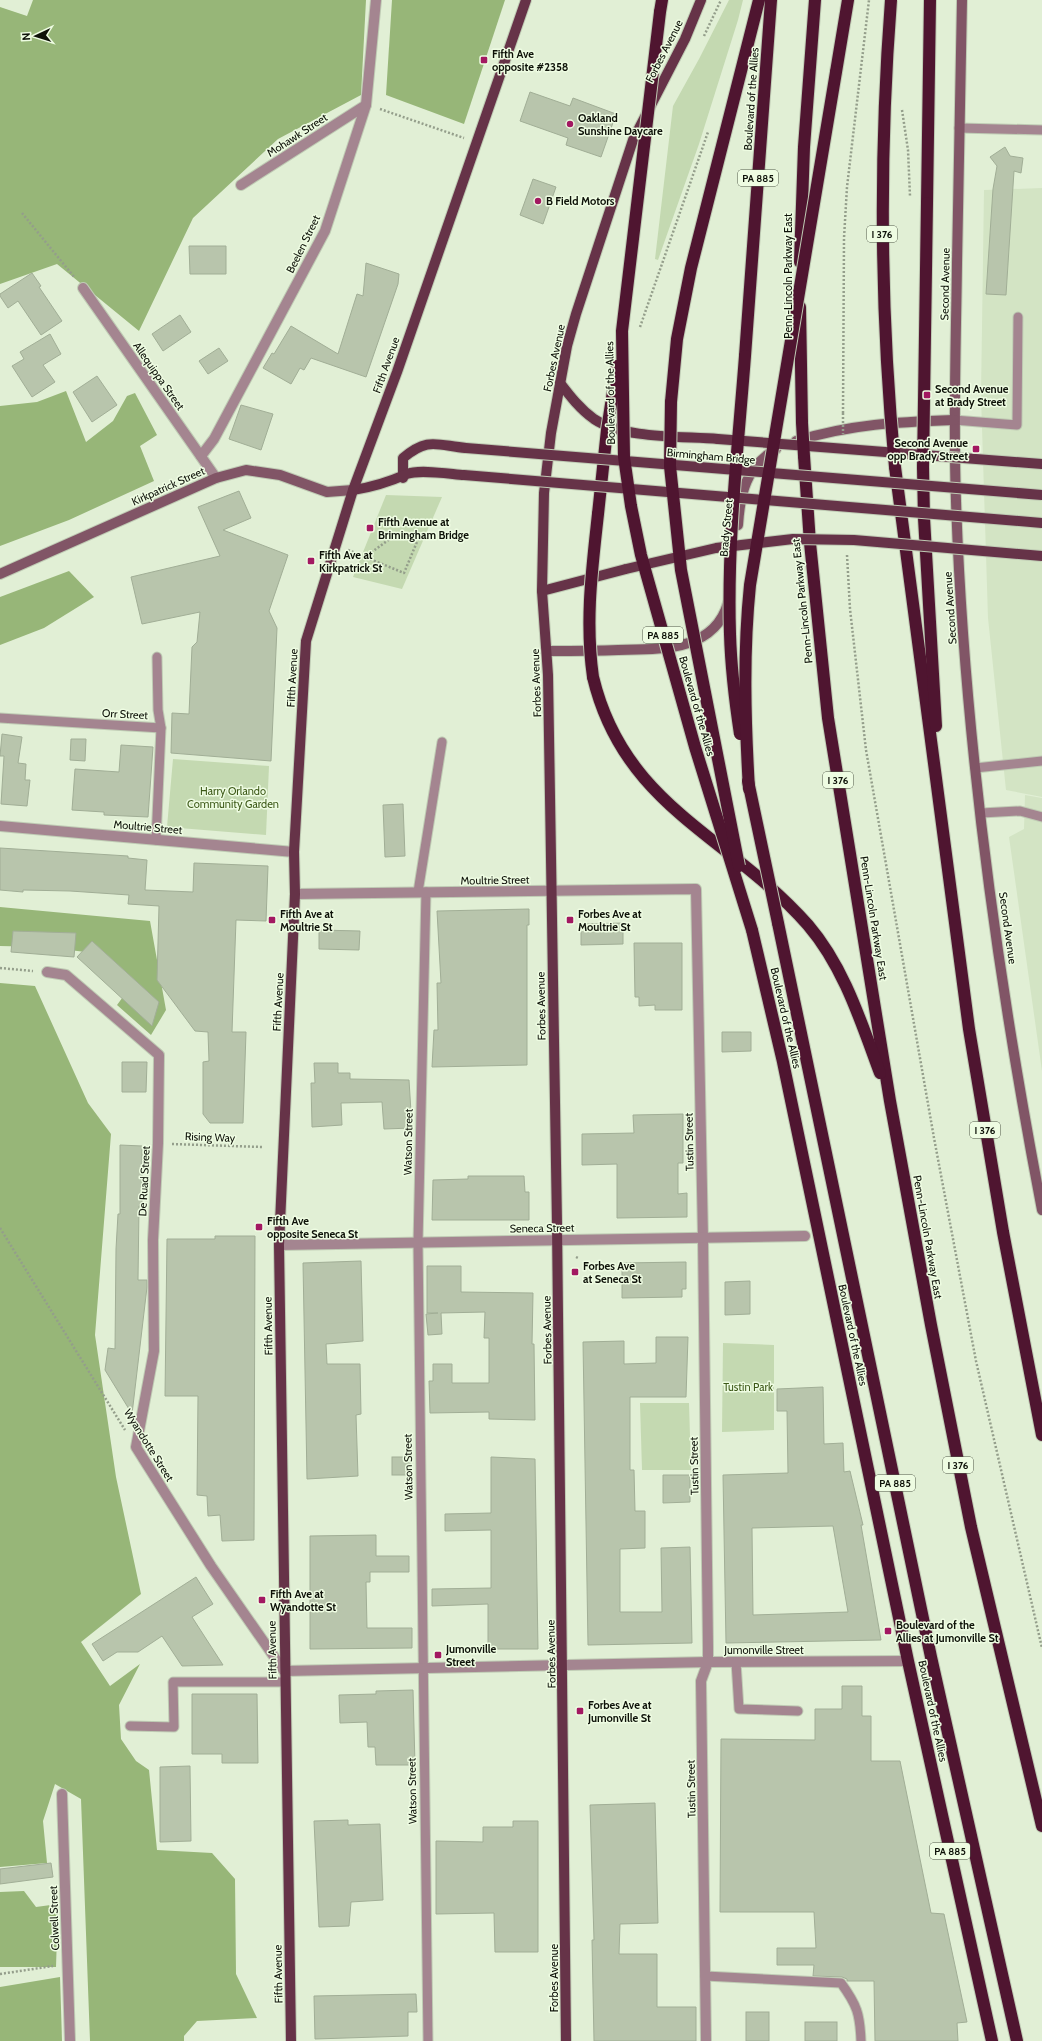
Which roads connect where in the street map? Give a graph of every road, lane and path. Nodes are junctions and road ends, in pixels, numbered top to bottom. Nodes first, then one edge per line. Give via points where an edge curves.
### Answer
1 (376, 0) edge
2 (526, 0) edge
3 (701, 0) edge
4 (759, 0) edge
5 (771, 0) edge
6 (815, 0) edge
7 (848, 0) edge
8 (869, 0) edge
9 (891, 0) edge
10 (930, 0) edge
11 (962, 0) edge
12 (661, 6) edge
13 (900, 102) dead end
14 (366, 104) junction
15 (709, 128) dead end
16 (959, 128) junction
17 (1042, 130) edge
18 (476, 142) junction
19 (241, 185) dead end
20 (910, 198) dead end
21 (22, 213) dead end
22 (83, 288) joint
23 (1018, 317) dead end
24 (622, 332) junction
25 (638, 333) dead end
26 (560, 383) junction
27 (954, 420) junction
28 (843, 438) dead end
29 (201, 456) junction
30 (1042, 464) edge
31 (216, 478) junction
32 (403, 478) junction
33 (353, 490) junction
34 (1042, 495) edge
35 (1042, 523) edge
36 (336, 545) junction
37 (846, 550) dead end
38 (1042, 556) edge
39 (365, 557) junction
40 (0, 574) edge
41 (542, 591) junction
42 (548, 651) junction
43 (157, 657) dead end
44 (0, 718) edge
45 (161, 728) junction
46 (442, 742) dead end
47 (1042, 761) edge
48 (975, 768) junction
49 (749, 789) junction
50 (981, 813) junction
51 (1042, 816) edge
52 (942, 824) junction
53 (0, 826) edge
54 (156, 840) junction
55 (294, 852) junction
56 (696, 889) joint
57 (552, 891) junction
58 (422, 892) junction
59 (295, 894) junction
60 (752, 930) junction
61 (0, 968) edge
62 (48, 972) joint
63 (890, 1101) junction
64 (158, 1143) junction
65 (262, 1147) dead end
66 (1042, 1210) edge
67 (0, 1228) edge
68 (806, 1236) dead end
69 (703, 1238) junction
70 (558, 1240) junction
71 (418, 1243) junction
72 (279, 1245) junction
73 (1042, 1435) edge
74 (136, 1447) junction
75 (1042, 1648) edge
76 (908, 1661) junction
77 (708, 1662) junction
78 (736, 1662) junction
79 (563, 1666) junction
80 (422, 1668) junction
81 (284, 1671) junction
82 (285, 1682) junction
83 (798, 1711) dead end
84 (130, 1726) dead end
85 (62, 1794) dead end
86 (1042, 1826) edge
87 (68, 1964) junction
88 (0, 1974) edge
89 (705, 1976) junction
90 (70, 2041) edge
91 (291, 2041) edge
92 (428, 2041) edge
93 (566, 2041) edge
94 (706, 2041) edge
95 (861, 2041) edge
96 (992, 2041) edge
97 (1017, 2041) edge

1 - 14 street, Beelen Street
2 - 18 main road, Fifth Avenue
3 - 26 main road, Forbes Avenue via 685,39 633,140 576,314
4 - 60 highway, bridge via 691,268 677,339 671,402 670,472 681,570
5 - 49 highway, Boulevard of the Allies / PA 885, bridge via 731,565 732,668
6 - 63 highway, Penn-Lincoln Parkway East / I 376, bridge via 801,207 800,338 804,456 810,544 828,718
7 - 49 highway, bridge via 750,585 746,656
8 - 28 path, bridge via 846,194
9 - 52 highway, I 376, bridge via 884,118 882,255 888,381 895,467
10 - 52 highway, bridge via 923,467 926,564
11 - 16 main road, Second Avenue
12 - 24 highway, Boulevard of the Allies / PA 885, bridge
13 - 20 path via 908,150
14 - 18 path
14 - 19 street, Mohawk Street
14 - 29 street, Beelen Street via 325,231 214,439
15 - 25 path
16 - 17 lane
16 - 27 main road, Second Avenue
18 - 33 main road, Fifth Avenue via 397,372
21 - 22 path
22 - 29 street, Allequippa Street
23 - 27 lane via 1017,425
24 - 60 highway, Boulevard of the Allies / PA 885, bridge via 624,457 635,529 694,747
24 - 63 highway, bridge via 607,430 589,603 588,640 598,696 612,731 645,780 671,807 778,895 821,942 852,998
26 - 30 main road, bridge via 585,412 595,419 613,428 634,433
26 - 41 main road, Forbes Avenue via 546,464
27 - 42 main road, Brady Street via 900,421 857,426 788,443 763,458 746,479 742,492 734,578 727,606 722,617 706,636 682,646 666,648
27 - 48 main road, Second Avenue via 960,584
29 - 31 street, Allequippa Street
31 - 33 main road, Kirkpatrick Street via 246,470 280,475 327,492
31 - 40 main road, Kirkpatrick Street
32 - 33 main road
32 - 34 main road, Birmingham Bridge, bridge via 403,458 425,443
32 - 35 main road, bridge via 408,474 424,473 464,475
33 - 36 main road, Fifth Avenue
36 - 39 path
36 - 55 main road, Fifth Avenue via 306,641
37 - 75 path via 851,624 866,750 930,1115 976,1361
38 - 41 main road, bridge via 854,540 793,539 716,548
39 - 39 path via 404,572 419,537 398,533
41 - 42 main road, Forbes Avenue
42 - 57 main road, Forbes Avenue
43 - 45 lane
44 - 45 lane, Orr Street
45 - 54 lane, Orr Street
46 - 58 lane, Watson Street
47 - 48 lane
48 - 50 main road, Second Avenue
49 - 97 highway, Boulevard of the Allies / PA 885, bridge via 931,1657
50 - 51 lane via 1020,811
50 - 66 main road, Second Avenue via 1015,1058
52 - 73 highway, I 376 via 966,1014 1003,1232
53 - 54 street, Moultrie Street
54 - 55 street, Moultrie Street
55 - 59 main road, Fifth Avenue
56 - 57 street, Moultrie Street
56 - 69 street, Tustin Street
57 - 58 street, Moultrie Street
57 - 70 main road, Forbes Avenue
58 - 59 street, Moultrie Street
58 - 71 lane, Watson Street
59 - 72 main road, Fifth Avenue
60 - 76 highway, Boulevard of the Allies / PA 885 via 785,1070
61 - 62 path
62 - 64 street, De Ruad Street via 66,975 159,1056
63 - 86 highway, Penn-Lincoln Parkway East / I 376 via 971,1527
64 - 65 path, Rising Way
64 - 74 street, De Ruad Street via 153,1240 154,1351
67 - 74 path, Wyandotte Street
68 - 69 street, Seneca Street
69 - 70 street, Seneca Street
69 - 77 street, Tustin Street
70 - 71 street, Seneca Street
70 - 79 main road, Forbes Avenue
71 - 72 street, Seneca Street
71 - 80 lane, Watson Street
72 - 81 main road, Fifth Avenue
74 - 81 street, Wyandotte Street via 211,1566
76 - 78 street, Jumonville Street
76 - 96 highway, Boulevard of the Allies / PA 885
77 - 78 street, Jumonville Street
77 - 79 street, Jumonville Street
77 - 89 street, Tustin Street via 701,1681
78 - 83 lane via 739,1709
79 - 80 street, Jumonville Street
79 - 93 main road, Forbes Avenue
80 - 81 street, Jumonville Street
80 - 92 lane, Watson Street
81 - 82 main road, Fifth Avenue
82 - 84 lane via 173,1682 174,1727
82 - 91 main road, Fifth Avenue
85 - 87 street, Colwell Street
87 - 88 path
87 - 90 street, Colwell Street
89 - 94 street, Tustin Street
89 - 95 lane via 841,1983 853,2000 860,2019

